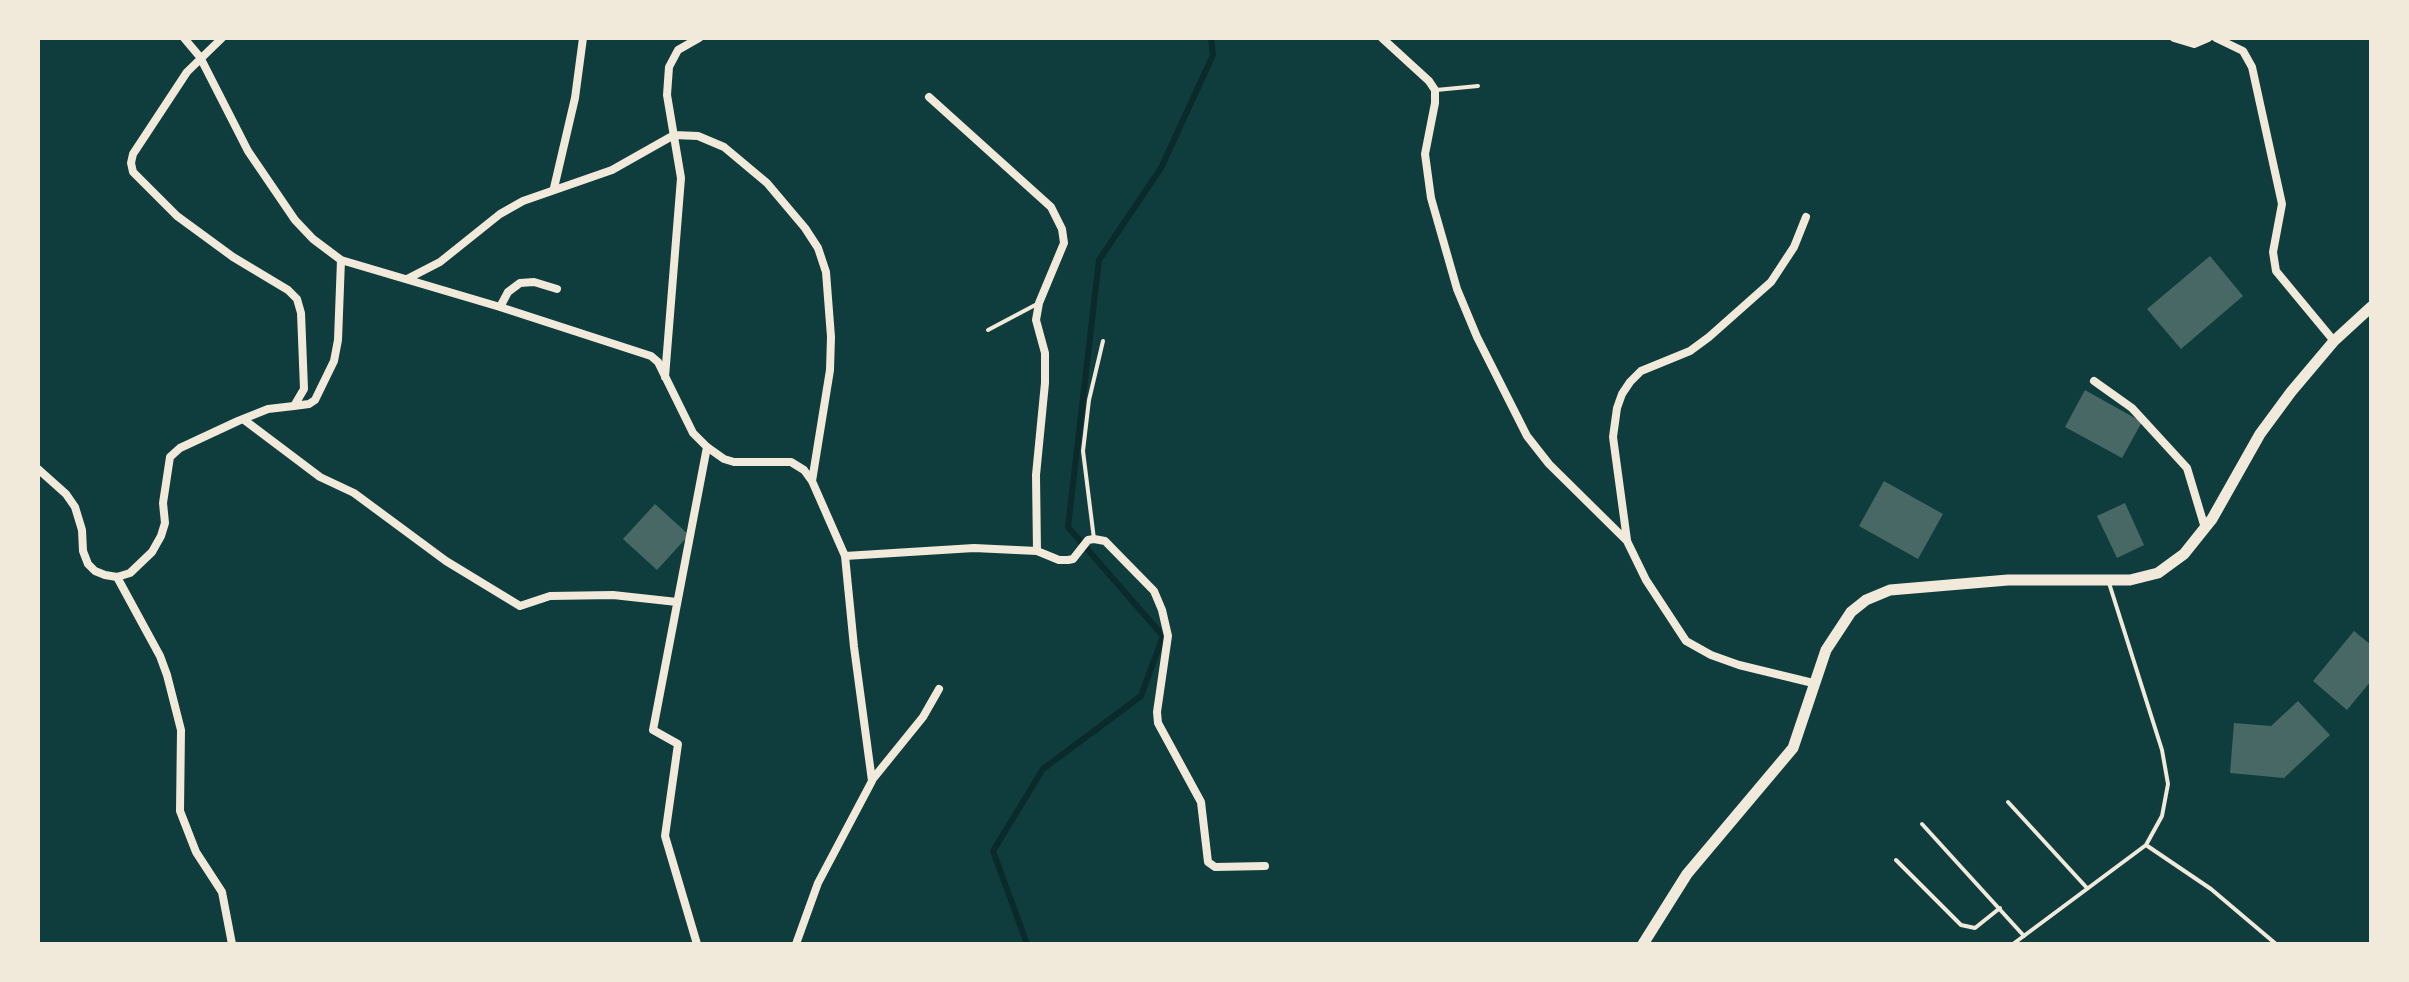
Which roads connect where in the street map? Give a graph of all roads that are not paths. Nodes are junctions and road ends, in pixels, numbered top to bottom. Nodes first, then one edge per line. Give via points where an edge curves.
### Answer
1 (184, 38) edge
2 (222, 38) edge
3 (583, 38) edge
4 (699, 38) edge
5 (1382, 38) edge
6 (2174, 38) edge
7 (2208, 38) edge
8 (2216, 38) edge
9 (200, 57) junction
10 (1478, 86) dead end
11 (1435, 90) junction
12 (929, 97) dead end
13 (674, 135) junction
14 (554, 188) junction
15 (1806, 217) dead end
16 (341, 260) junction
17 (407, 279) junction
18 (557, 289) dead end
19 (1039, 303) junction
20 (500, 307) junction
21 (2371, 307) edge
22 (988, 330) dead end
23 (1103, 341) dead end
24 (2334, 341) junction
25 (665, 378) junction
26 (2094, 381) dead end
27 (294, 406) junction
28 (240, 420) junction
29 (707, 447) junction
30 (38, 469) edge
31 (812, 481) junction
32 (2205, 528) junction
33 (1091, 540) junction
34 (1627, 541) junction
35 (1037, 551) junction
36 (845, 556) junction
37 (117, 577) junction
38 (2108, 580) junction
39 (677, 602) junction
40 (1813, 683) junction
41 (939, 689) dead end
42 (872, 781) junction
43 (2008, 802) dead end
44 (1922, 824) dead end
45 (2146, 845) junction
46 (1896, 860) dead end
47 (1265, 866) dead end
48 (2087, 888) junction
49 (2000, 908) junction
50 (2024, 936) junction
51 (232, 944) edge
52 (697, 944) edge
53 (796, 944) edge
54 (1643, 944) edge
55 (2013, 944) edge
56 (2276, 944) edge

1 - 9 street
2 - 9 street
3 - 14 street
4 - 13 street via 678,50 670,62 667,95
5 - 11 street
6 - 7 street via 2194,44
8 - 24 street via 2243,51 2252,67 2282,204 2273,252 2276,271
9 - 16 street via 248,151 287,208 313,239
9 - 27 street via 133,154 133,172 177,216 297,299 304,389
10 - 11 lane
11 - 34 street via 1426,174 1457,289 1477,337 1536,449
12 - 19 street via 1056,214 1064,243
13 - 14 street via 612,170
13 - 25 street via 681,178
13 - 31 street via 698,136 737,157 783,202 818,248 826,272 831,337
14 - 17 street via 500,214 440,262
15 - 34 street via 1771,282 1690,351 1641,371 1622,394 1613,437
16 - 17 street
16 - 27 street via 334,361 315,400
17 - 20 street
18 - 20 street via 520,283
19 - 22 lane
19 - 35 street via 1035,326 1045,353 1045,383 1036,475
20 - 25 street via 651,356
21 - 24 street
23 - 33 lane via 1083,451
24 - 32 street via 2265,427
25 - 29 street via 693,433
26 - 32 street via 2132,408 2187,468
27 - 28 street
28 - 37 street via 170,457 165,523 152,552 130,573
28 - 39 street via 520,606 550,596
29 - 31 street via 734,462 791,462
29 - 39 street
30 - 37 street via 75,507 88,564
31 - 36 street
32 - 38 street via 2184,554 2158,573
33 - 35 street via 1073,559 1059,560
33 - 47 street via 1110,545 1154,591 1162,610 1168,649 1158,723 1201,802 1208,862 1215,867
34 - 40 street via 1686,641 1739,665
35 - 36 street via 974,548
36 - 42 street
37 - 51 street via 167,675 181,730 180,811 196,852 222,892
38 - 40 street via 2008,580 1882,593 1844,619
38 - 45 lane via 2154,721 2168,784 2162,816
39 - 52 street via 653,730 678,744 665,836
40 - 54 street via 1793,748 1687,874
41 - 42 street
42 - 53 street via 818,883
43 - 48 lane
44 - 49 lane
45 - 48 lane
45 - 56 lane via 2211,889
46 - 49 lane via 1961,925 1975,928
48 - 50 lane
49 - 50 lane
50 - 55 lane

